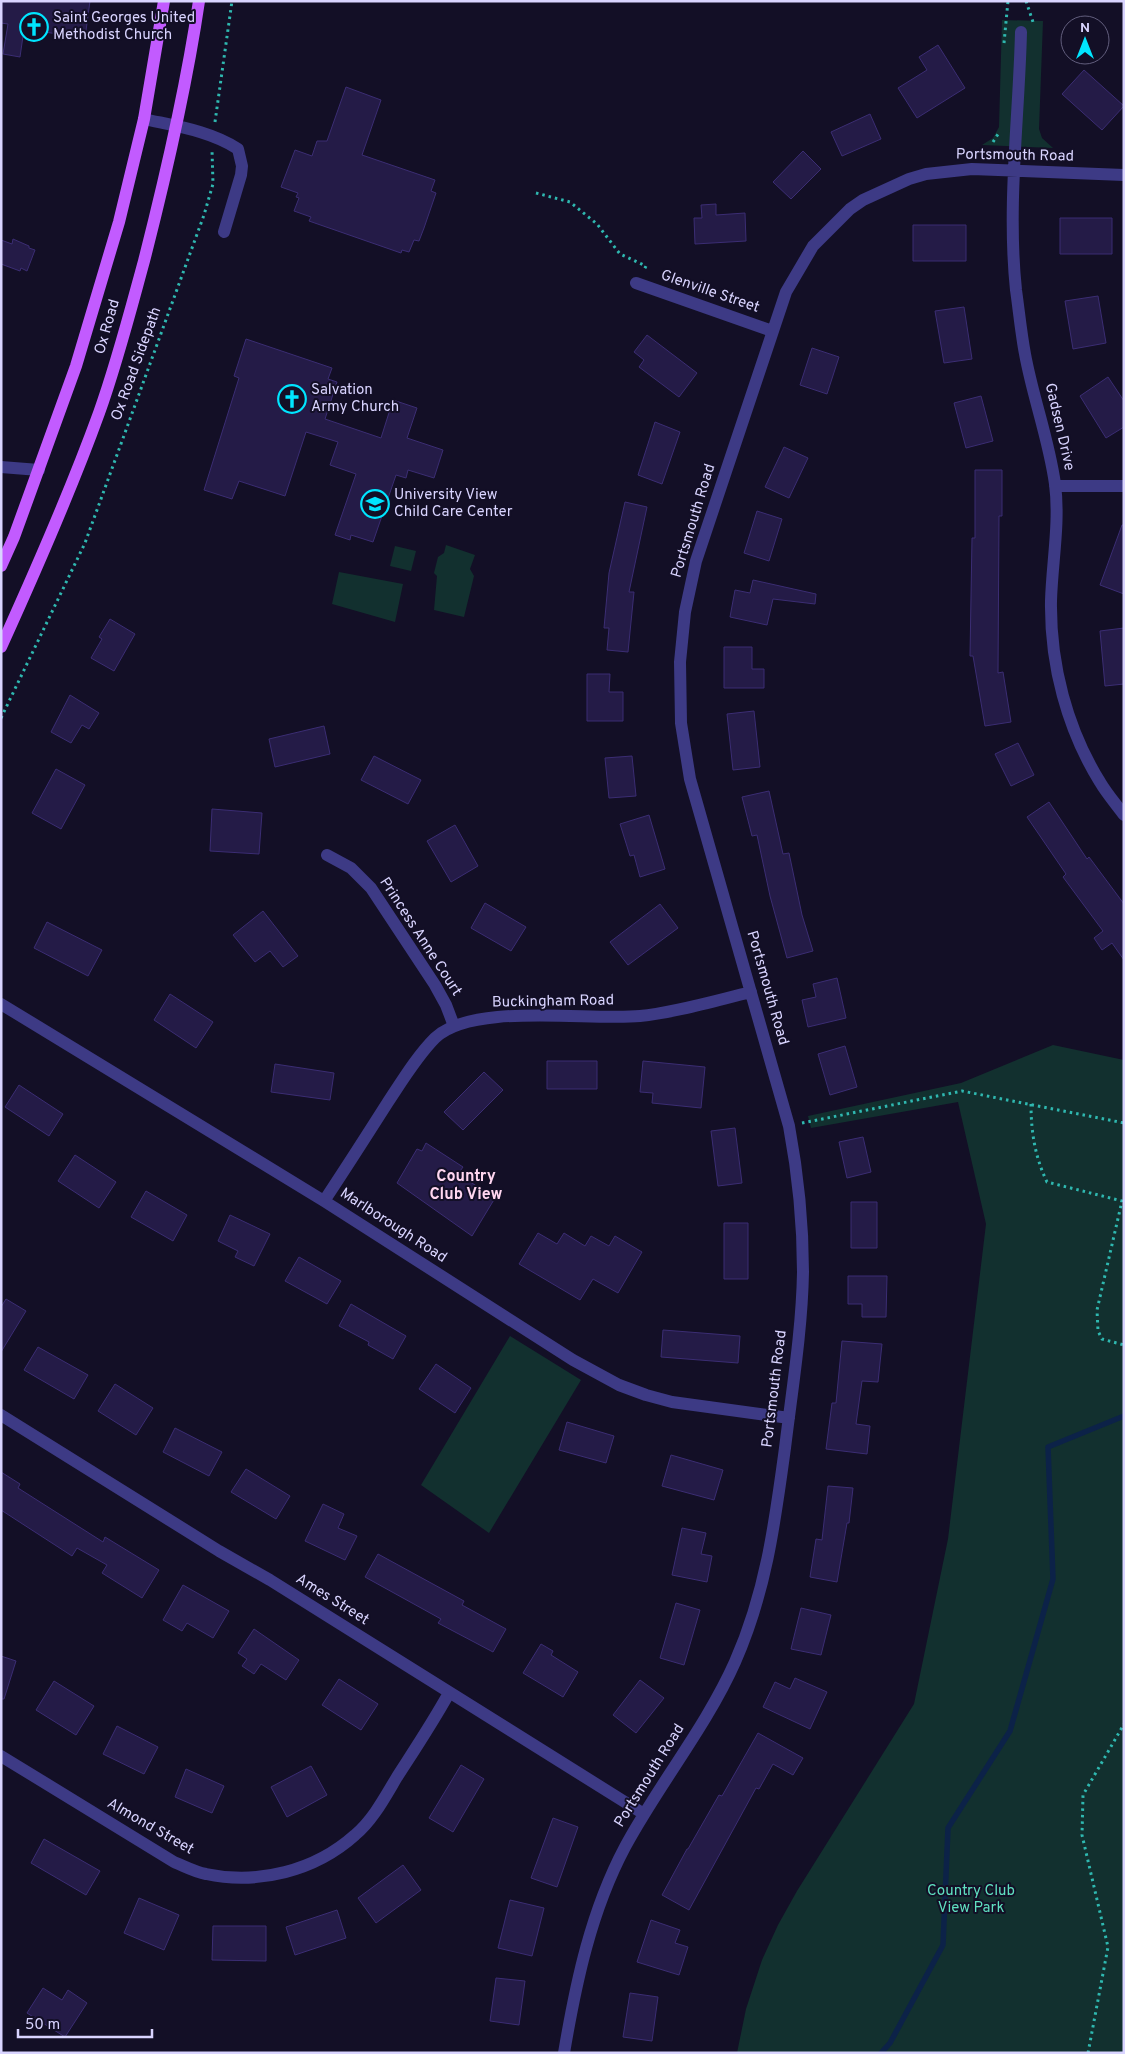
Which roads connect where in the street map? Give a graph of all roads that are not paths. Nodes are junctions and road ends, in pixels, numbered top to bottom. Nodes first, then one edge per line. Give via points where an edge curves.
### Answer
1 (164, 1) edge
2 (199, 1) edge
3 (1021, 32) dead end
4 (144, 119) junction
5 (176, 126) junction
6 (1015, 171) junction
7 (1124, 175) edge
8 (224, 232) dead end
9 (636, 284) road end
10 (772, 331) junction
11 (1, 467) edge
12 (39, 470) junction
13 (1055, 486) junction
14 (1124, 486) edge
15 (1, 566) edge
16 (1, 647) edge
17 (1124, 815) edge
18 (327, 854) dead end
19 (751, 992) junction
20 (1, 1004) edge
21 (454, 1026) junction
22 (324, 1201) junction
23 (1, 1415) edge
24 (789, 1418) junction
25 (449, 1693) junction
26 (1, 1756) edge
27 (644, 1814) junction
28 (564, 2053) edge

1 - 4 main road, Ox Road
2 - 5 main road, Ox Road
3 - 6 street, Gadsen Drive
4 - 5 street
4 - 12 main road, Ox Road via 119,222 76,366
5 - 8 street via 225,140 238,149 242,166
5 - 16 main road, Ox Road via 138,281 99,413 42,556
6 - 7 street, Portsmouth Road
6 - 10 street, Portsmouth Road via 972,169 926,174 863,200 813,246 786,292
6 - 13 street, Gadsen Drive via 1016,288 1025,355
9 - 10 street, Glenville Street
10 - 19 street, Portsmouth Road via 696,561 685,612 680,662 681,723 690,779
11 - 12 street
12 - 15 main road, Ox Road
13 - 14 street
13 - 17 street, Gadsen Drive via 1051,600 1058,674 1068,714 1083,751 1100,783
18 - 21 street, Princess Anne Court via 352,868 371,888 435,986
19 - 21 street, Buckingham Road via 640,1016 514,1016
19 - 24 street, Portsmouth Road via 789,1126 801,1212 803,1273
20 - 22 street, Marlborough Road
21 - 22 street, Buckingham Road via 436,1037 406,1075
22 - 24 street, Marlborough Road via 573,1360 620,1385 672,1402
23 - 25 street, Ames Street
24 - 27 street, Portsmouth Road via 773,1535 752,1621 716,1700
25 - 26 street, Almond Street via 376,1811 356,1835 323,1858 289,1872 252,1878 204,1874 174,1862
25 - 27 street, Ames Street
27 - 28 street, Portsmouth Road via 624,1849 601,1903 579,1972

